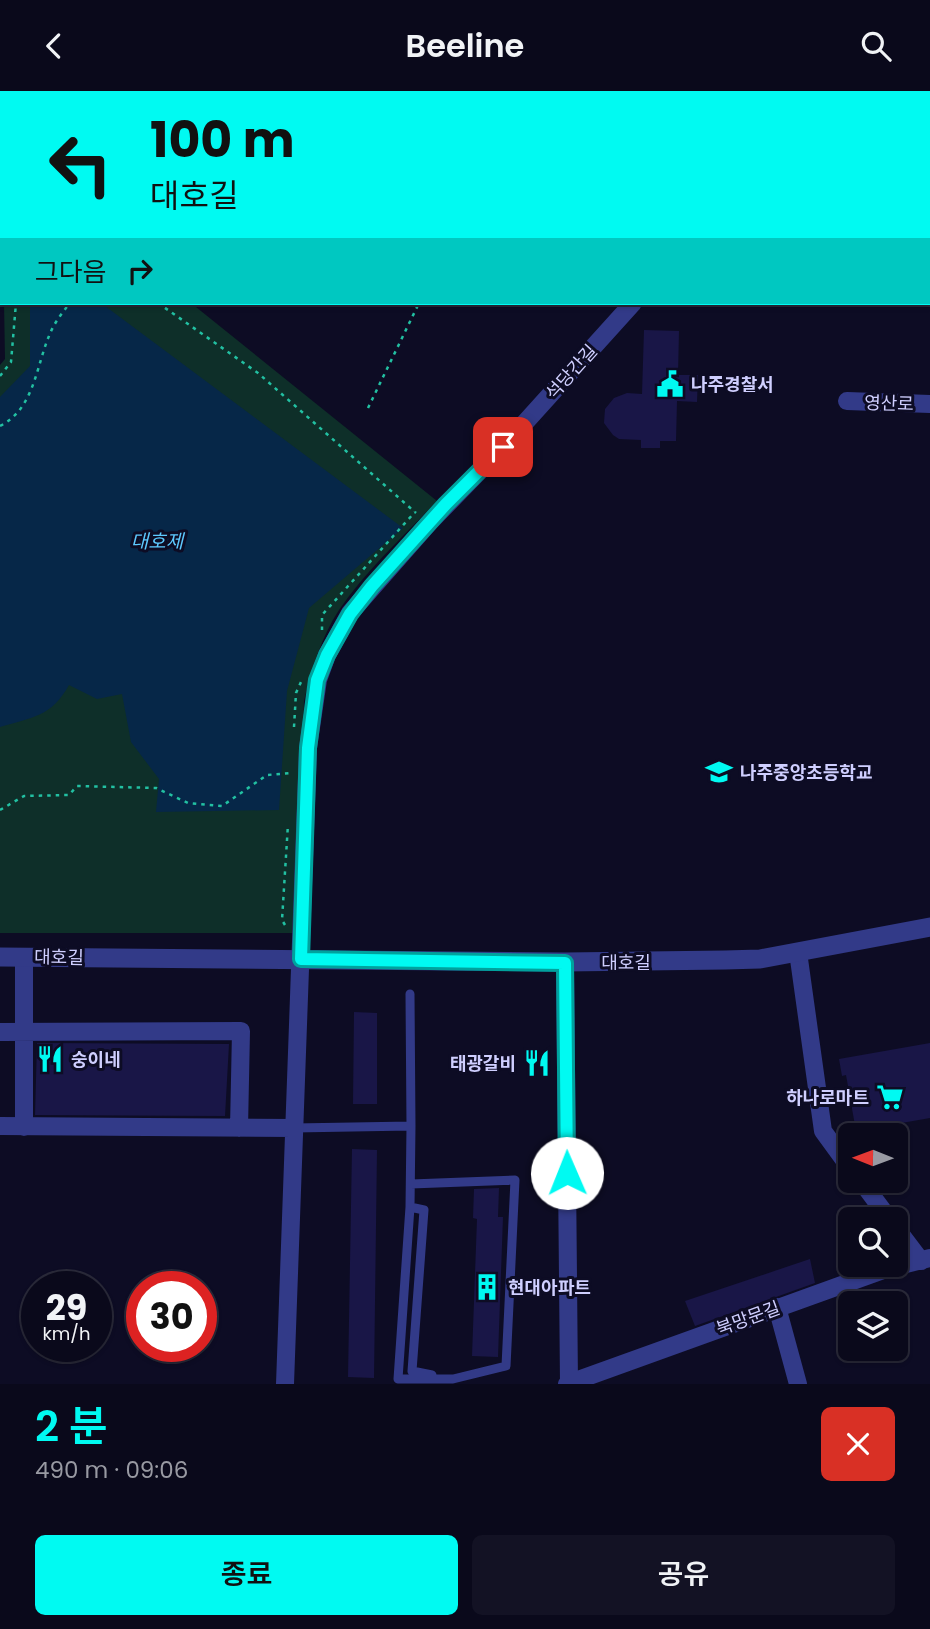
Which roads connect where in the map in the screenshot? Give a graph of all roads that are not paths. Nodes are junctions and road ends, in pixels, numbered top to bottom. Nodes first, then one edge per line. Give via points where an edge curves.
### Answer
1 (631, 305) edge
2 (847, 401) dead end
3 (930, 404) edge
4 (930, 927) edge
5 (798, 952) junction
6 (0, 957) edge
7 (24, 957) junction
8 (301, 959) junction
9 (565, 963) junction
10 (410, 994) dead end
11 (0, 1032) edge
12 (24, 1032) junction
13 (0, 1126) edge
14 (411, 1126) junction
15 (24, 1127) junction
16 (239, 1128) junction
17 (294, 1128) junction
18 (838, 1152) edge
19 (411, 1184) junction
20 (410, 1207) junction
21 (908, 1241) edge
22 (925, 1260) edge
23 (777, 1307) junction
24 (456, 1382) edge
25 (285, 1384) edge
26 (568, 1384) edge
27 (798, 1384) edge

1 - 8 street, 석당간길 via 429,523 350,614 327,655 317,680 308,748
2 - 3 street, 영산로
4 - 5 street, 대호길
5 - 9 street, 대호길 via 760,959
5 - 18 street via 823,1131
6 - 7 street, 대호길
7 - 8 street, 대호길
7 - 12 street, 대호길
8 - 9 street, 대호길
8 - 17 street, 석당간길
9 - 26 street
10 - 14 lane
11 - 12 street
12 - 15 street, 대호길
12 - 16 street via 241,1031
13 - 15 street
14 - 17 lane
14 - 19 lane
15 - 16 street
16 - 17 street
17 - 25 street, 석당간길
19 - 20 lane
19 - 24 lane via 514,1180 506,1366
20 - 24 lane via 425,1210 412,1371
20 - 24 lane via 398,1379
21 - 22 street
22 - 23 street, 북망문길
23 - 26 street, 북망문길
23 - 27 street

